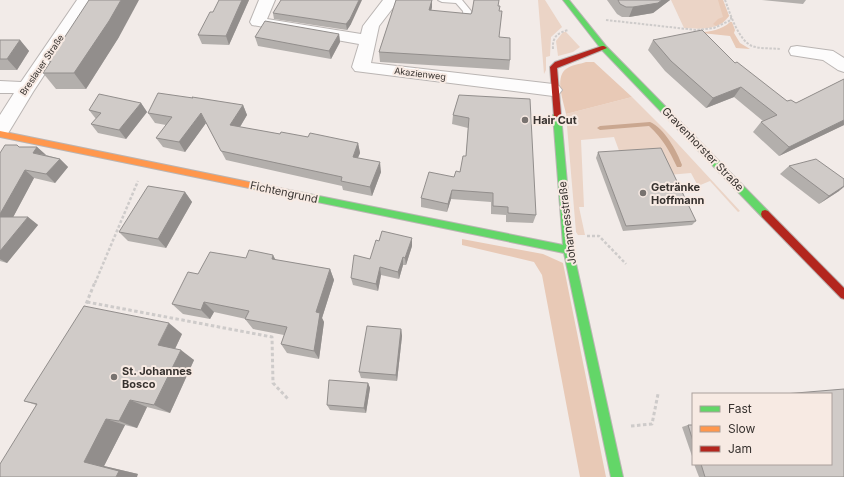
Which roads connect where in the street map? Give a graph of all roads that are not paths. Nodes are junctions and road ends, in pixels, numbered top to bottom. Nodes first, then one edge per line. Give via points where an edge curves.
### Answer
1 (85, 0) edge
2 (267, 0) edge
3 (391, 0) edge
4 (442, 0) edge
5 (566, 0) edge
6 (467, 20) edge
7 (368, 40) junction
8 (604, 48) junction
9 (797, 51) road end
10 (844, 66) edge
11 (0, 87) edge
12 (26, 88) junction
13 (553, 90) junction
14 (0, 130) edge
15 (0, 134) edge
16 (568, 250) junction
17 (844, 295) edge
18 (617, 477) edge

1 - 12 street, Breslauer Straße
2 - 7 street via 258,22
3 - 7 street, Akazienweg via 371,26
4 - 6 lane via 458,1 467,11
5 - 8 street, Gravenhorster Straße
7 - 13 street, Akazienweg via 361,67
8 - 13 street, Johannesstraße via 556,64 553,67
8 - 17 street, Gravenhorster Straße
9 - 10 street via 827,55
11 - 12 street
12 - 14 street, Breslauer Straße
13 - 16 street, Johannesstraße
15 - 16 street, Fichtengrund
16 - 18 street, Johannesstraße

